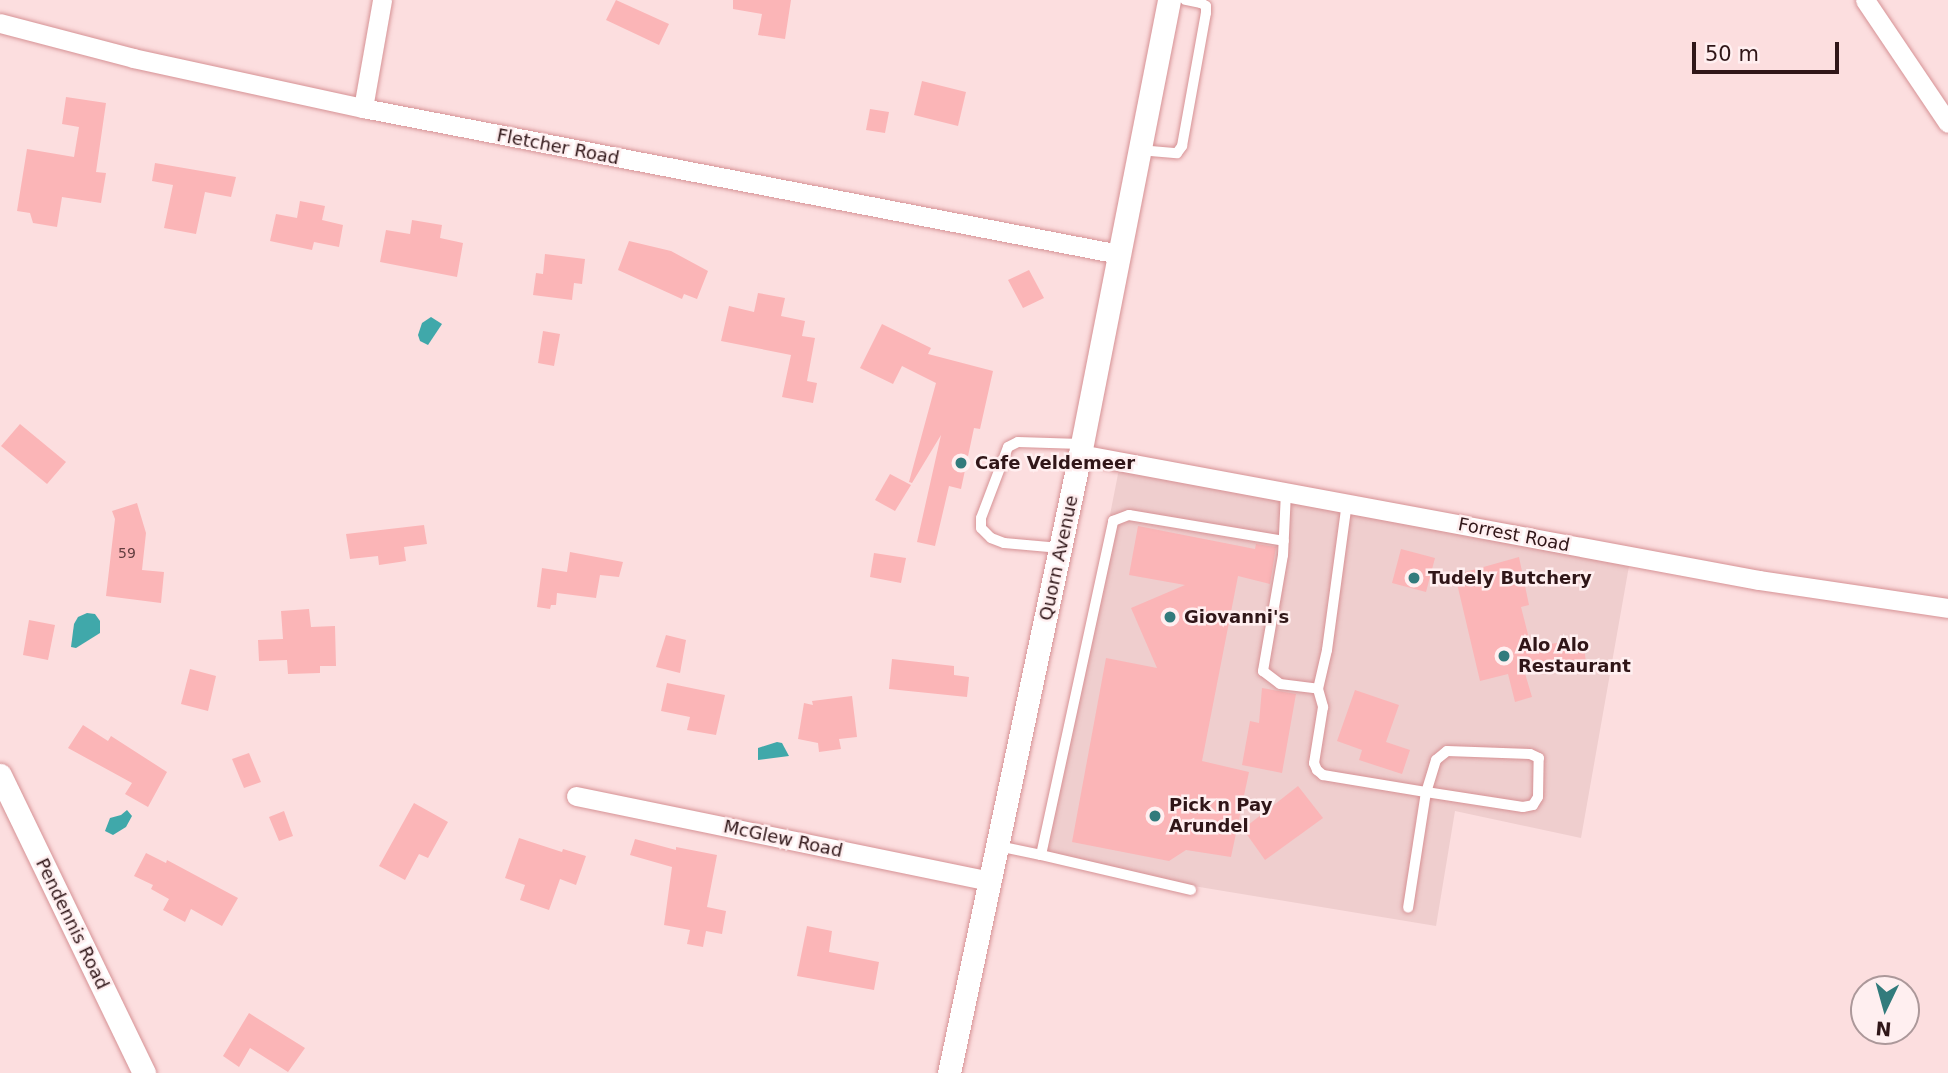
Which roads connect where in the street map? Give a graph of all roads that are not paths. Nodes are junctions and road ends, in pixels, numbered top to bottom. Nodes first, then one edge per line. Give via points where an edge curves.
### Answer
1 (382, 0) edge
2 (1168, 0) edge
3 (1185, 0) edge
4 (1865, 0) edge
5 (0, 23) edge
6 (363, 108) junction
7 (1948, 124) edge
8 (1139, 150) junction
9 (1119, 254) junction
10 (1081, 449) junction
11 (1286, 492) junction
12 (1347, 503) junction
13 (1284, 541) junction
14 (1060, 549) junction
15 (1948, 608) edge
16 (1318, 689) junction
17 (0, 775) edge
18 (1426, 792) junction
19 (576, 796) dead end
20 (998, 846) junction
21 (1041, 855) junction
22 (989, 881) junction
23 (1191, 890) dead end
24 (1408, 908) dead end
25 (144, 1073) edge
26 (949, 1073) edge

1 - 6 street
2 - 8 street, Quorn Avenue
3 - 8 lane via 1206,6 1206,13 1181,150
4 - 7 street
5 - 6 street, Fletcher Road via 133,58
6 - 9 street, Fletcher Road
8 - 9 street, Quorn Avenue
9 - 10 street, Quorn Avenue
10 - 11 street, Forrest Road
10 - 14 street, Quorn Avenue
10 - 14 lane via 1018,442 1009,447 981,518 981,528 991,538
11 - 12 street, Forrest Road
11 - 13 lane
12 - 15 street, Forrest Road via 1773,583
12 - 16 lane
13 - 16 lane via 1263,671 1280,684
13 - 21 lane via 1129,515 1113,521
14 - 20 street, Quorn Avenue
16 - 18 lane via 1323,707 1314,763 1317,770 1323,775
17 - 25 street, Pendennis Road
18 - 18 lane via 1532,805 1538,797 1539,758 1447,751 1436,761
18 - 24 lane
19 - 22 street, McGlew Road
20 - 21 lane
20 - 22 street, Quorn Avenue
21 - 23 lane
22 - 26 street, Quorn Avenue

